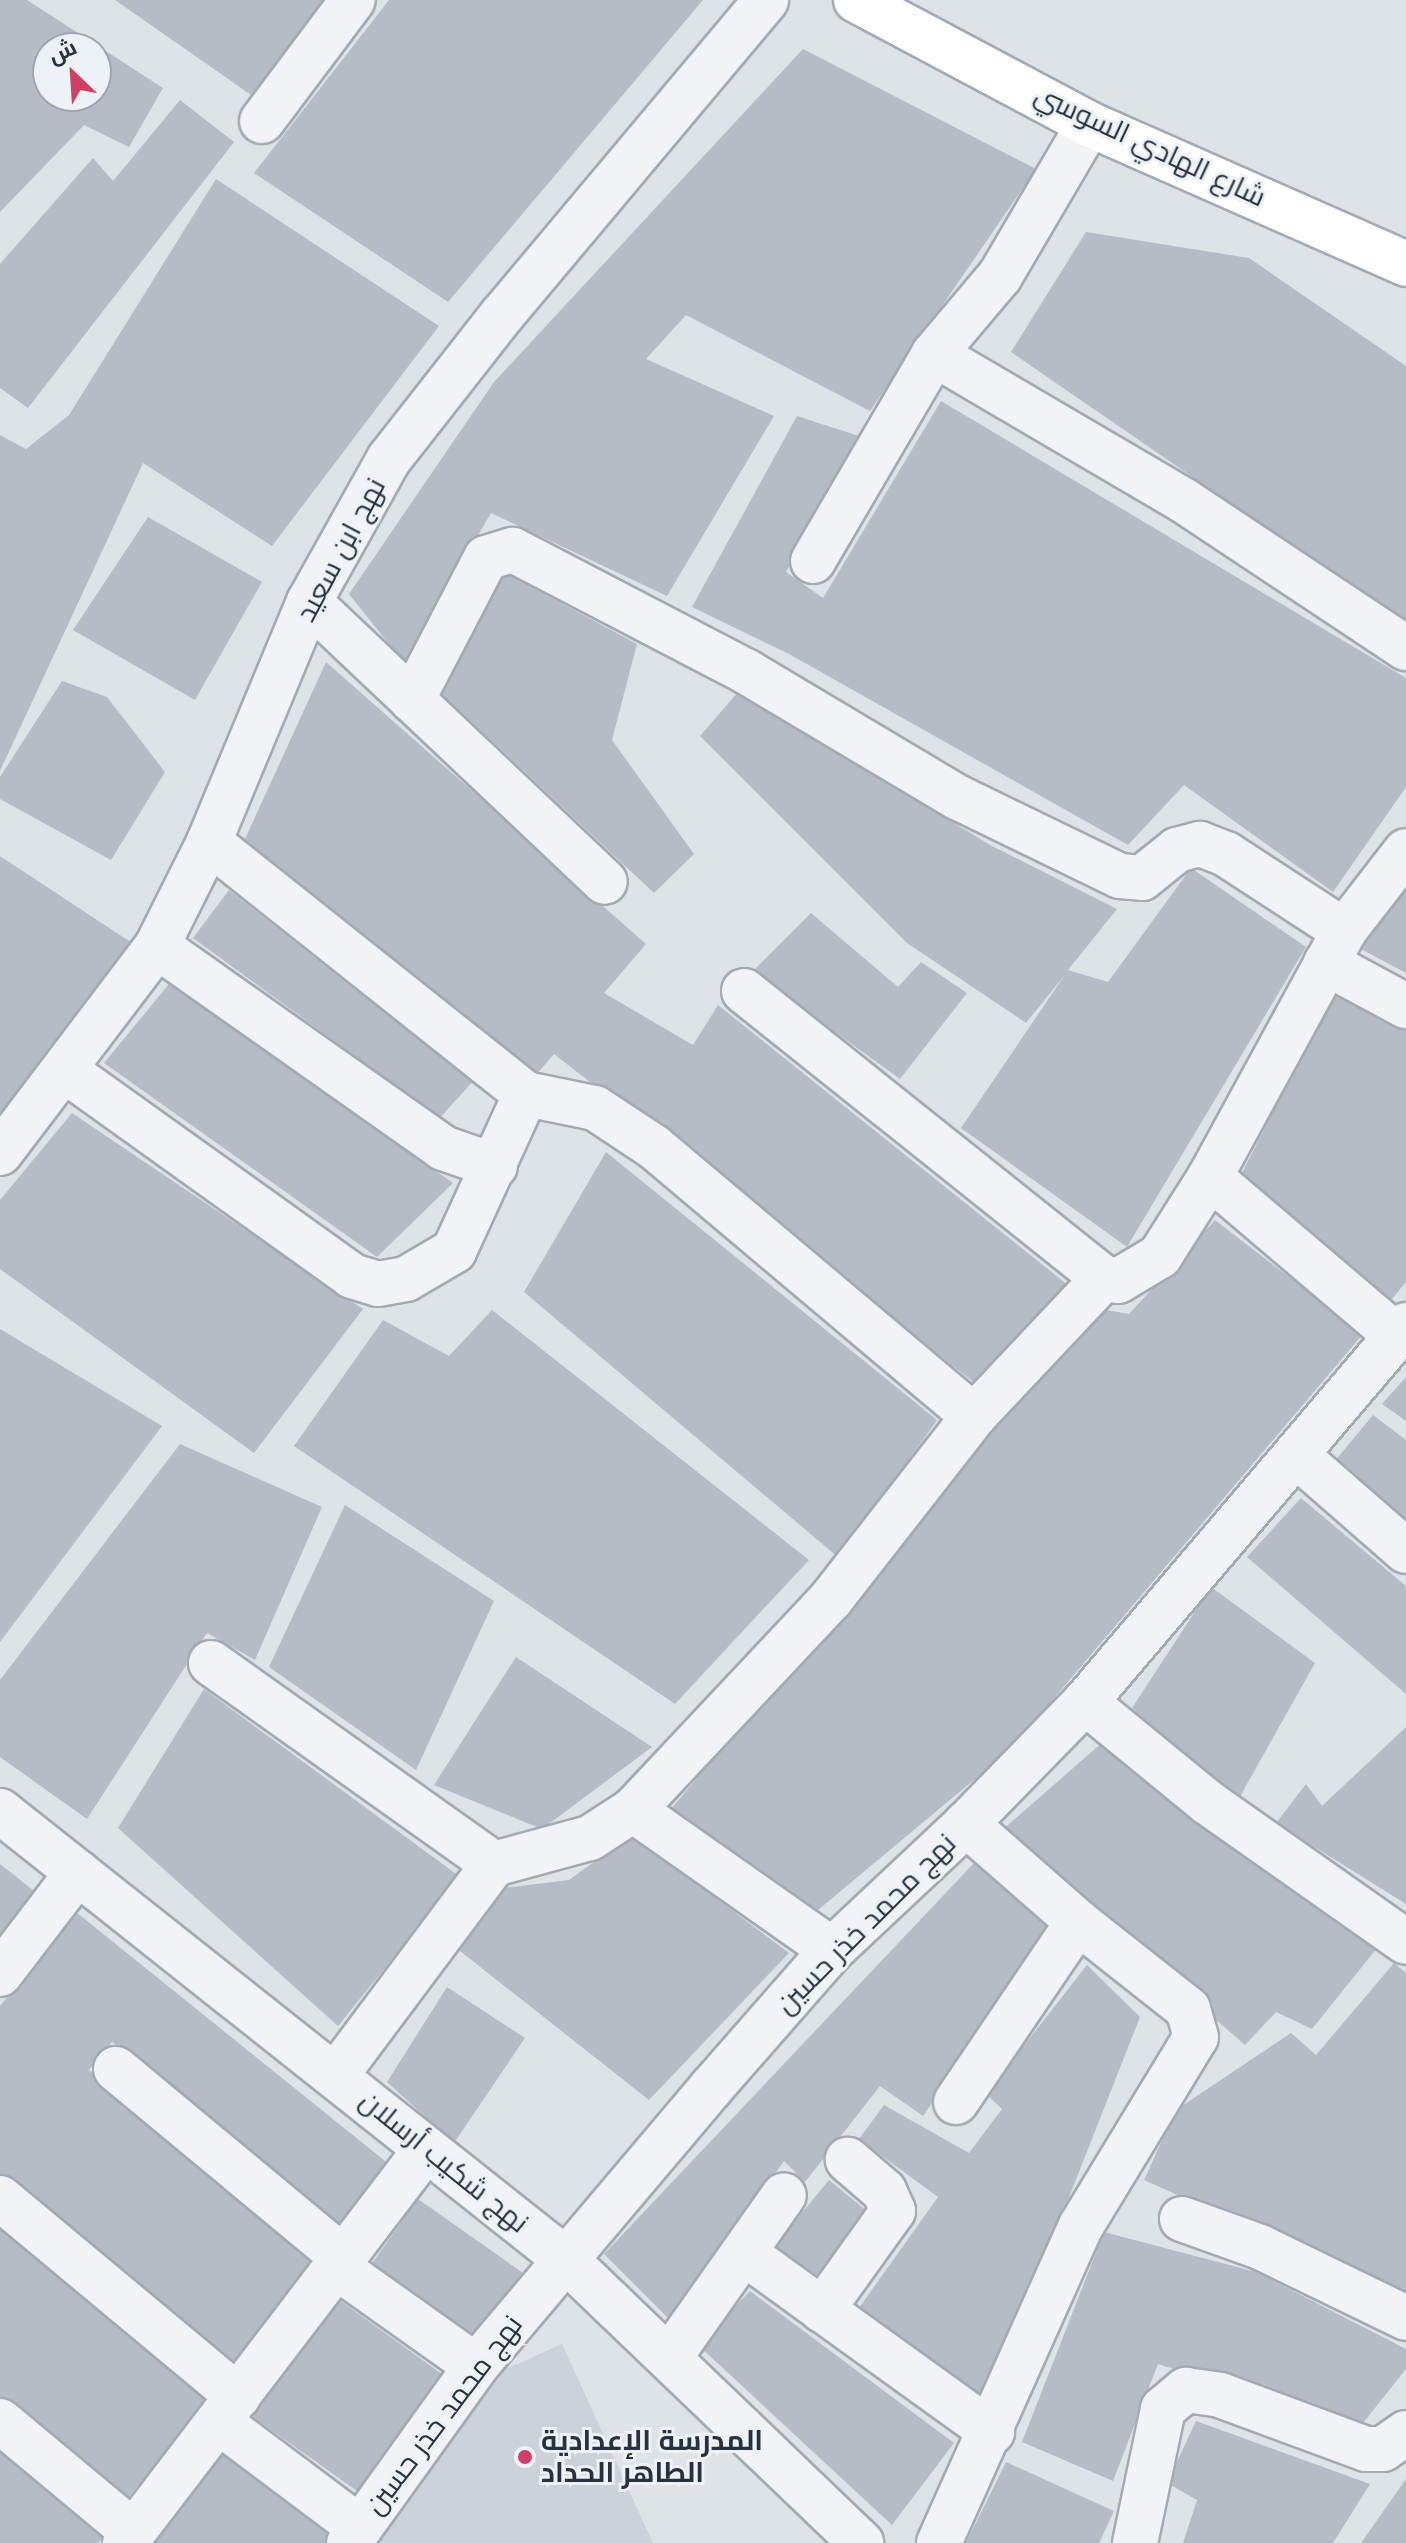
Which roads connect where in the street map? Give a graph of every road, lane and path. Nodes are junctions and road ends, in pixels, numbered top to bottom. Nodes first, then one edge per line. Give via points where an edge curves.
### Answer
1 (353, 0) edge
2 (766, 0) edge
3 (856, 0) edge
4 (262, 121) dead end
5 (1089, 124) junction
6 (1406, 264) edge
7 (934, 354) junction
8 (813, 561) dead end
9 (309, 602) junction
10 (1406, 648) edge
11 (412, 700) junction
12 (209, 842) junction
13 (1406, 851) edge
14 (605, 882) dead end
15 (157, 946) junction
16 (1335, 947) junction
17 (744, 991) dead end
18 (1406, 1006) edge
19 (66, 1071) junction
20 (526, 1094) junction
21 (0, 1153) edge
22 (495, 1166) junction
23 (1210, 1177) junction
24 (1104, 1278) junction
25 (1401, 1330) edge
26 (974, 1416) junction
27 (1296, 1455) junction
28 (1406, 1551) edge
29 (211, 1663) dead end
30 (1085, 1702) junction
31 (633, 1810) junction
32 (0, 1811) edge
33 (966, 1824) junction
34 (494, 1864) junction
35 (78, 1872) junction
36 (1078, 1922) junction
37 (1406, 1942) edge
38 (832, 1950) junction
39 (0, 1974) edge
40 (116, 2069) dead end
41 (336, 2075) junction
42 (956, 2102) dead end
43 (426, 2149) junction
44 (848, 2160) dead end
45 (784, 2195) dead end
46 (0, 2198) edge
47 (1182, 2219) dead end
48 (744, 2253) junction
49 (564, 2258) junction
50 (341, 2264) junction
51 (822, 2310) junction
52 (1406, 2318) edge
53 (669, 2358) junction
54 (476, 2366) junction
55 (229, 2409) junction
56 (0, 2421) edge
57 (992, 2432) junction
58 (1406, 2433) edge
59 (354, 2535) edge
60 (129, 2538) edge
61 (861, 2543) edge
62 (939, 2543) edge
63 (1135, 2543) edge

1 - 4 street
2 - 9 street, نهج ابن سعيد via 502,315 389,459
3 - 5 main road, شارع الهادي السوسي
5 - 6 main road, شارع الهادي السوسي
5 - 7 street via 1054,193 1000,276
7 - 8 street
7 - 10 street via 1183,500
9 - 11 street
9 - 12 street, نهج ابن سعيد
11 - 14 street
11 - 16 street via 486,558 513,550 747,672 957,797 1120,876 1142,878 1177,850 1200,844 1226,854
12 - 15 street, نهج ابن سعيد
12 - 20 street
13 - 16 street
15 - 19 street, نهج ابن سعيد
15 - 22 street via 443,1148
16 - 18 street
16 - 23 street
17 - 24 street
19 - 21 street, نهج ابن سعيد
19 - 22 street via 352,1276 378,1284 433,1268 454,1251
20 - 22 street
20 - 26 street via 595,1108 654,1147
23 - 24 street via 1160,1256 1128,1278
23 - 25 street
24 - 26 street
25 - 27 street, نهج محمد خذر حسين
26 - 31 street via 831,1599
27 - 28 street
27 - 30 street, نهج محمد خذر حسين
29 - 34 street
30 - 33 street, نهج محمد خذر حسين
30 - 37 street via 1207,1802
31 - 34 street via 590,1838
31 - 38 street
32 - 35 street, نهج شكيب أرسلان
33 - 36 street
33 - 38 street, نهج محمد خذر حسين
34 - 41 street
35 - 39 street
35 - 41 street, نهج شكيب أرسلان
36 - 42 street
36 - 57 street via 1188,2009 1196,2037 1081,2226
38 - 49 street, نهج محمد خذر حسين
40 - 50 street
41 - 43 street, نهج شكيب أرسلان
43 - 49 street, نهج شكيب أرسلان
43 - 50 street
44 - 51 street via 884,2191 893,2211
45 - 48 street
46 - 55 street
47 - 52 street via 1260,2247
48 - 51 street
48 - 53 street
49 - 53 street, نهج شكيب أرسلان
49 - 54 street, نهج محمد خذر حسين
50 - 54 street
50 - 55 street
51 - 57 street
53 - 61 street, نهج شكيب أرسلان
54 - 59 street, نهج محمد خذر حسين
55 - 59 street
55 - 60 street
56 - 60 street
57 - 62 street
58 - 63 street via 1383,2449 1366,2449 1220,2395 1186,2390 1163,2409

